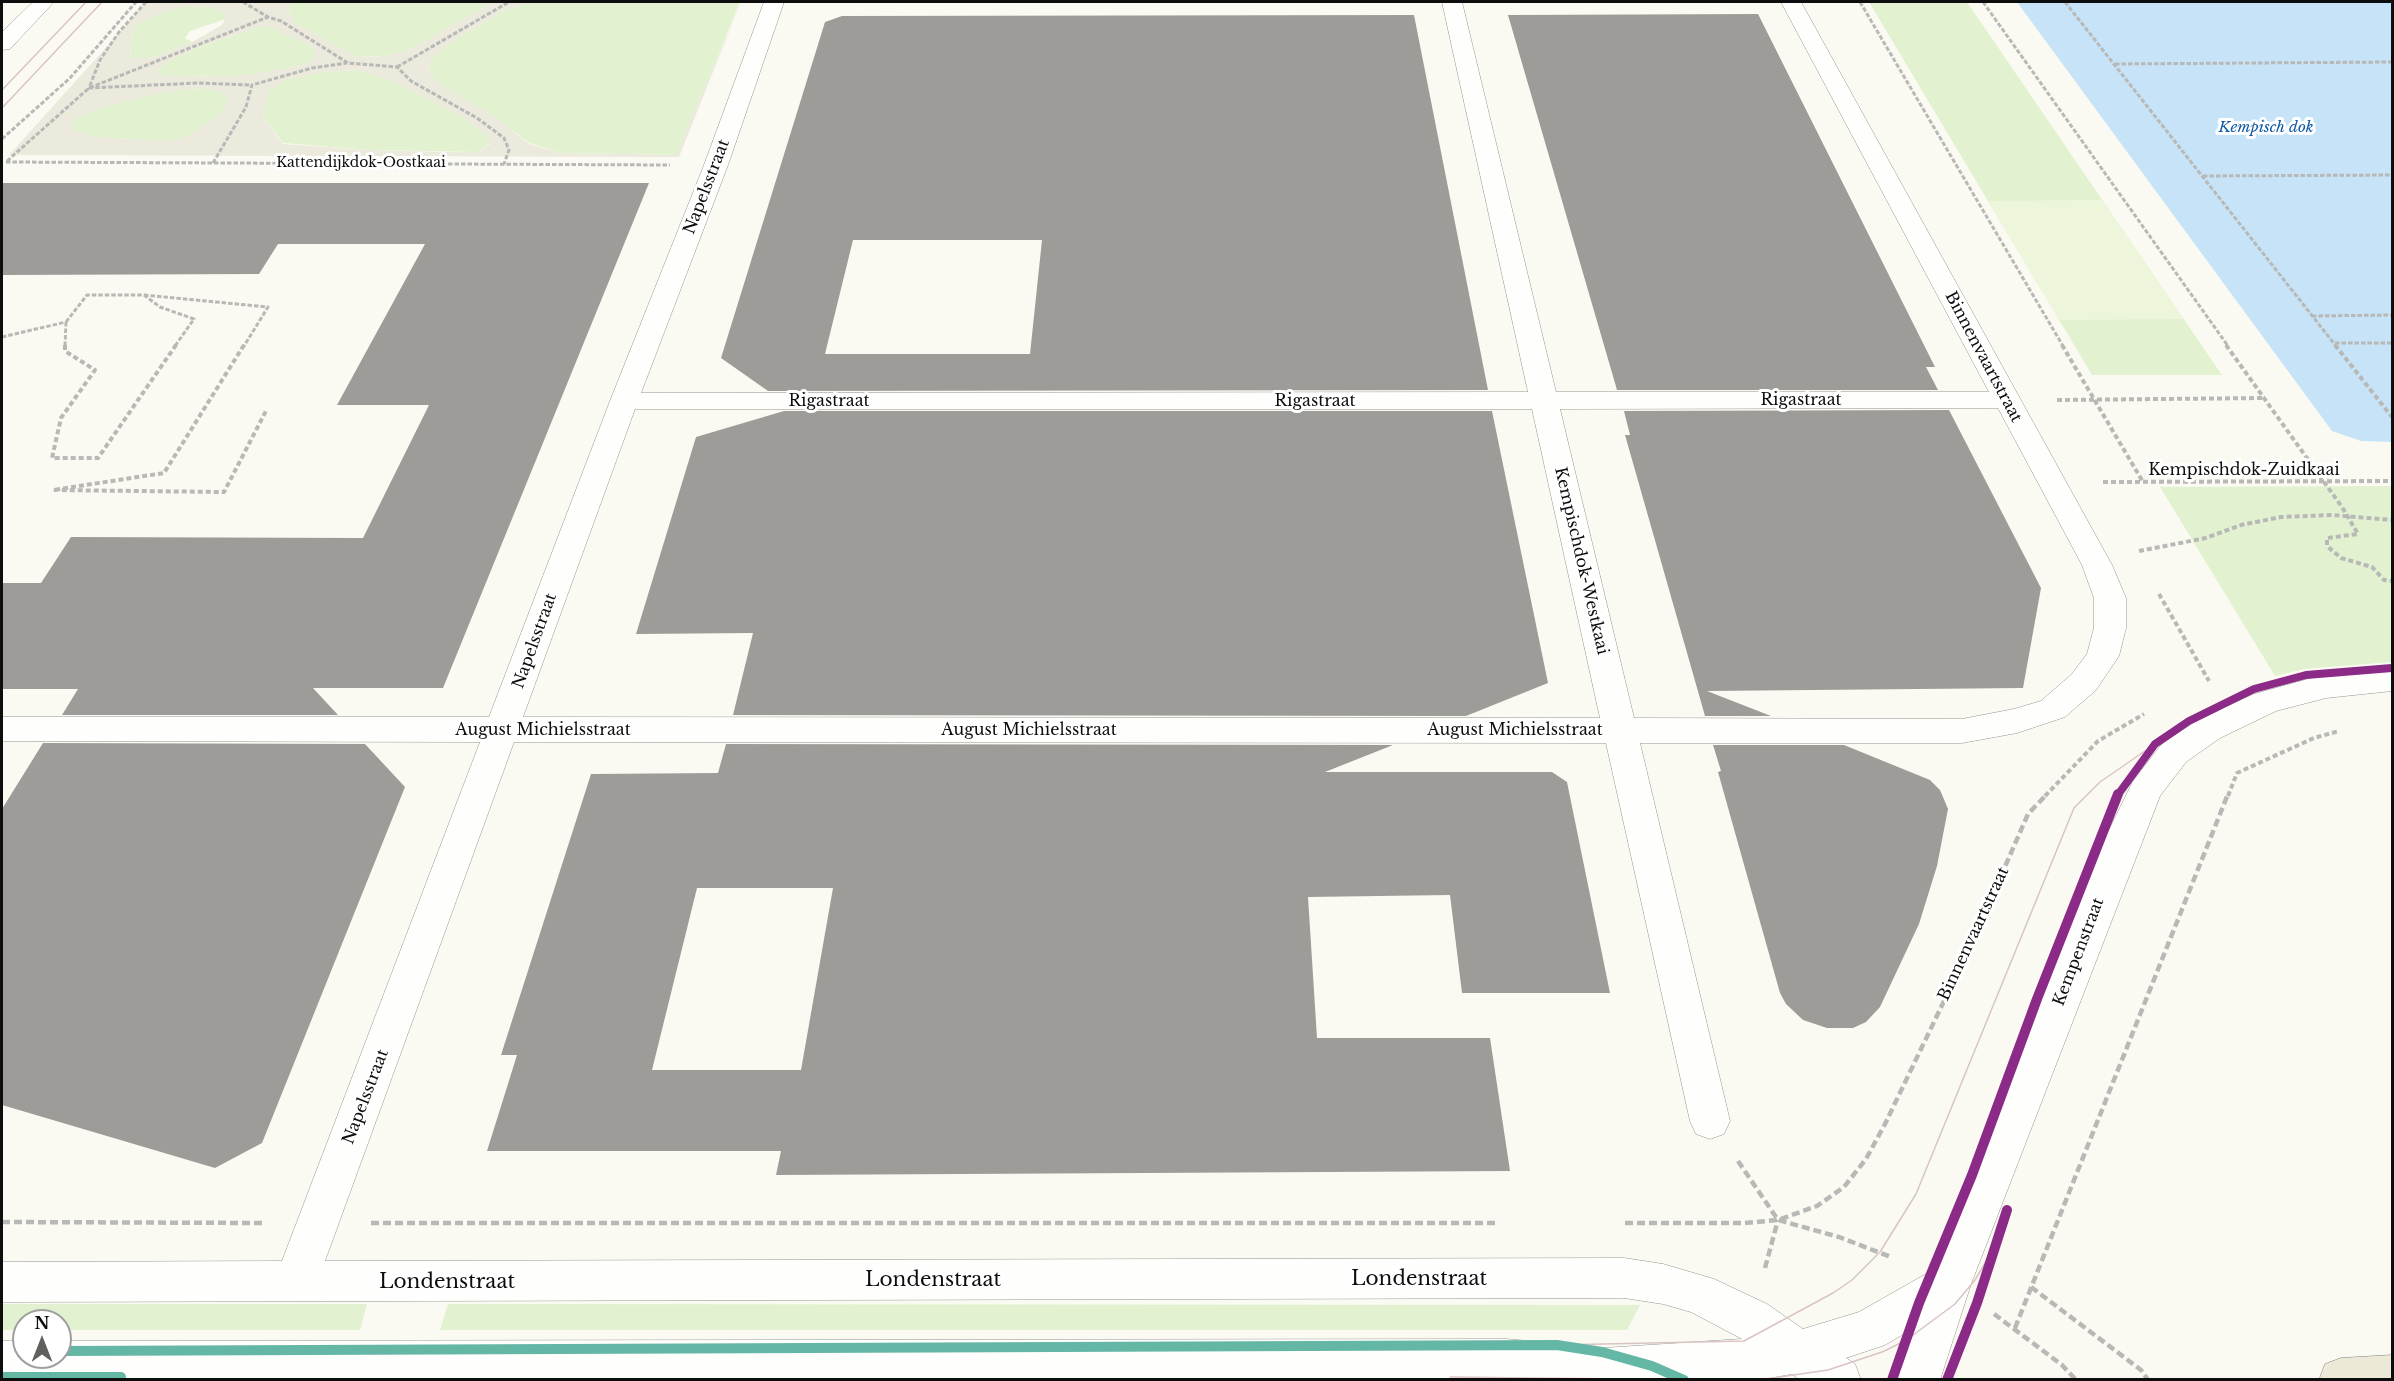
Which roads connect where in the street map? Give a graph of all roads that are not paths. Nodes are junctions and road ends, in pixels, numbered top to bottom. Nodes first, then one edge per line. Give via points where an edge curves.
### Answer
1 (44, 2) edge
2 (774, 2) edge
3 (1452, 2) edge
4 (1791, 2) edge
5 (2, 44) edge
6 (1544, 400) junction
7 (2005, 400) junction
8 (624, 401) junction
9 (2392, 680) edge
10 (2053, 709) joint
11 (2, 729) edge
12 (503, 730) junction
13 (1620, 730) junction
14 (1710, 1121) road end
15 (296, 1281) junction
16 (2, 1282) edge
17 (1949, 1284) junction
18 (1801, 1351) junction
19 (2, 1363) edge
20 (1586, 1375) edge
21 (2392, 1377) edge
22 (1839, 1380) edge
23 (1917, 1380) edge
24 (2341, 1380) edge

1 - 5 street
2 - 8 street, Napelsstraat via 716,165
3 - 6 street, Kempischdok-Westkaai
4 - 7 street, Binnenvaartstraat
6 - 7 street, Rigastraat
6 - 8 street, Rigastraat
6 - 13 street, Kempischdok-Westkaai
7 - 10 street, Binnenvaartstraat via 2097,566 2110,598 2110,628 2103,656 2084,682
8 - 12 street, Napelsstraat
9 - 17 street, Kempenstraat via 2326,686 2266,702 2208,729 2174,753 2145,790
10 - 13 street, August Michielsstraat via 2017,721 1962,730
11 - 12 street, August Michielsstraat
12 - 13 street, August Michielsstraat
12 - 15 street, Napelsstraat
13 - 14 street, Kempischdok-Westkaai
15 - 16 street, Londenstraat
15 - 18 street, Londenstraat via 1624,1278 1698,1294 1751,1318
17 - 18 street via 1869,1330
17 - 23 street, Kempenstraat
18 - 20 street
18 - 22 street, Londenstraat
19 - 20 street via 1506,1361
21 - 24 main road

